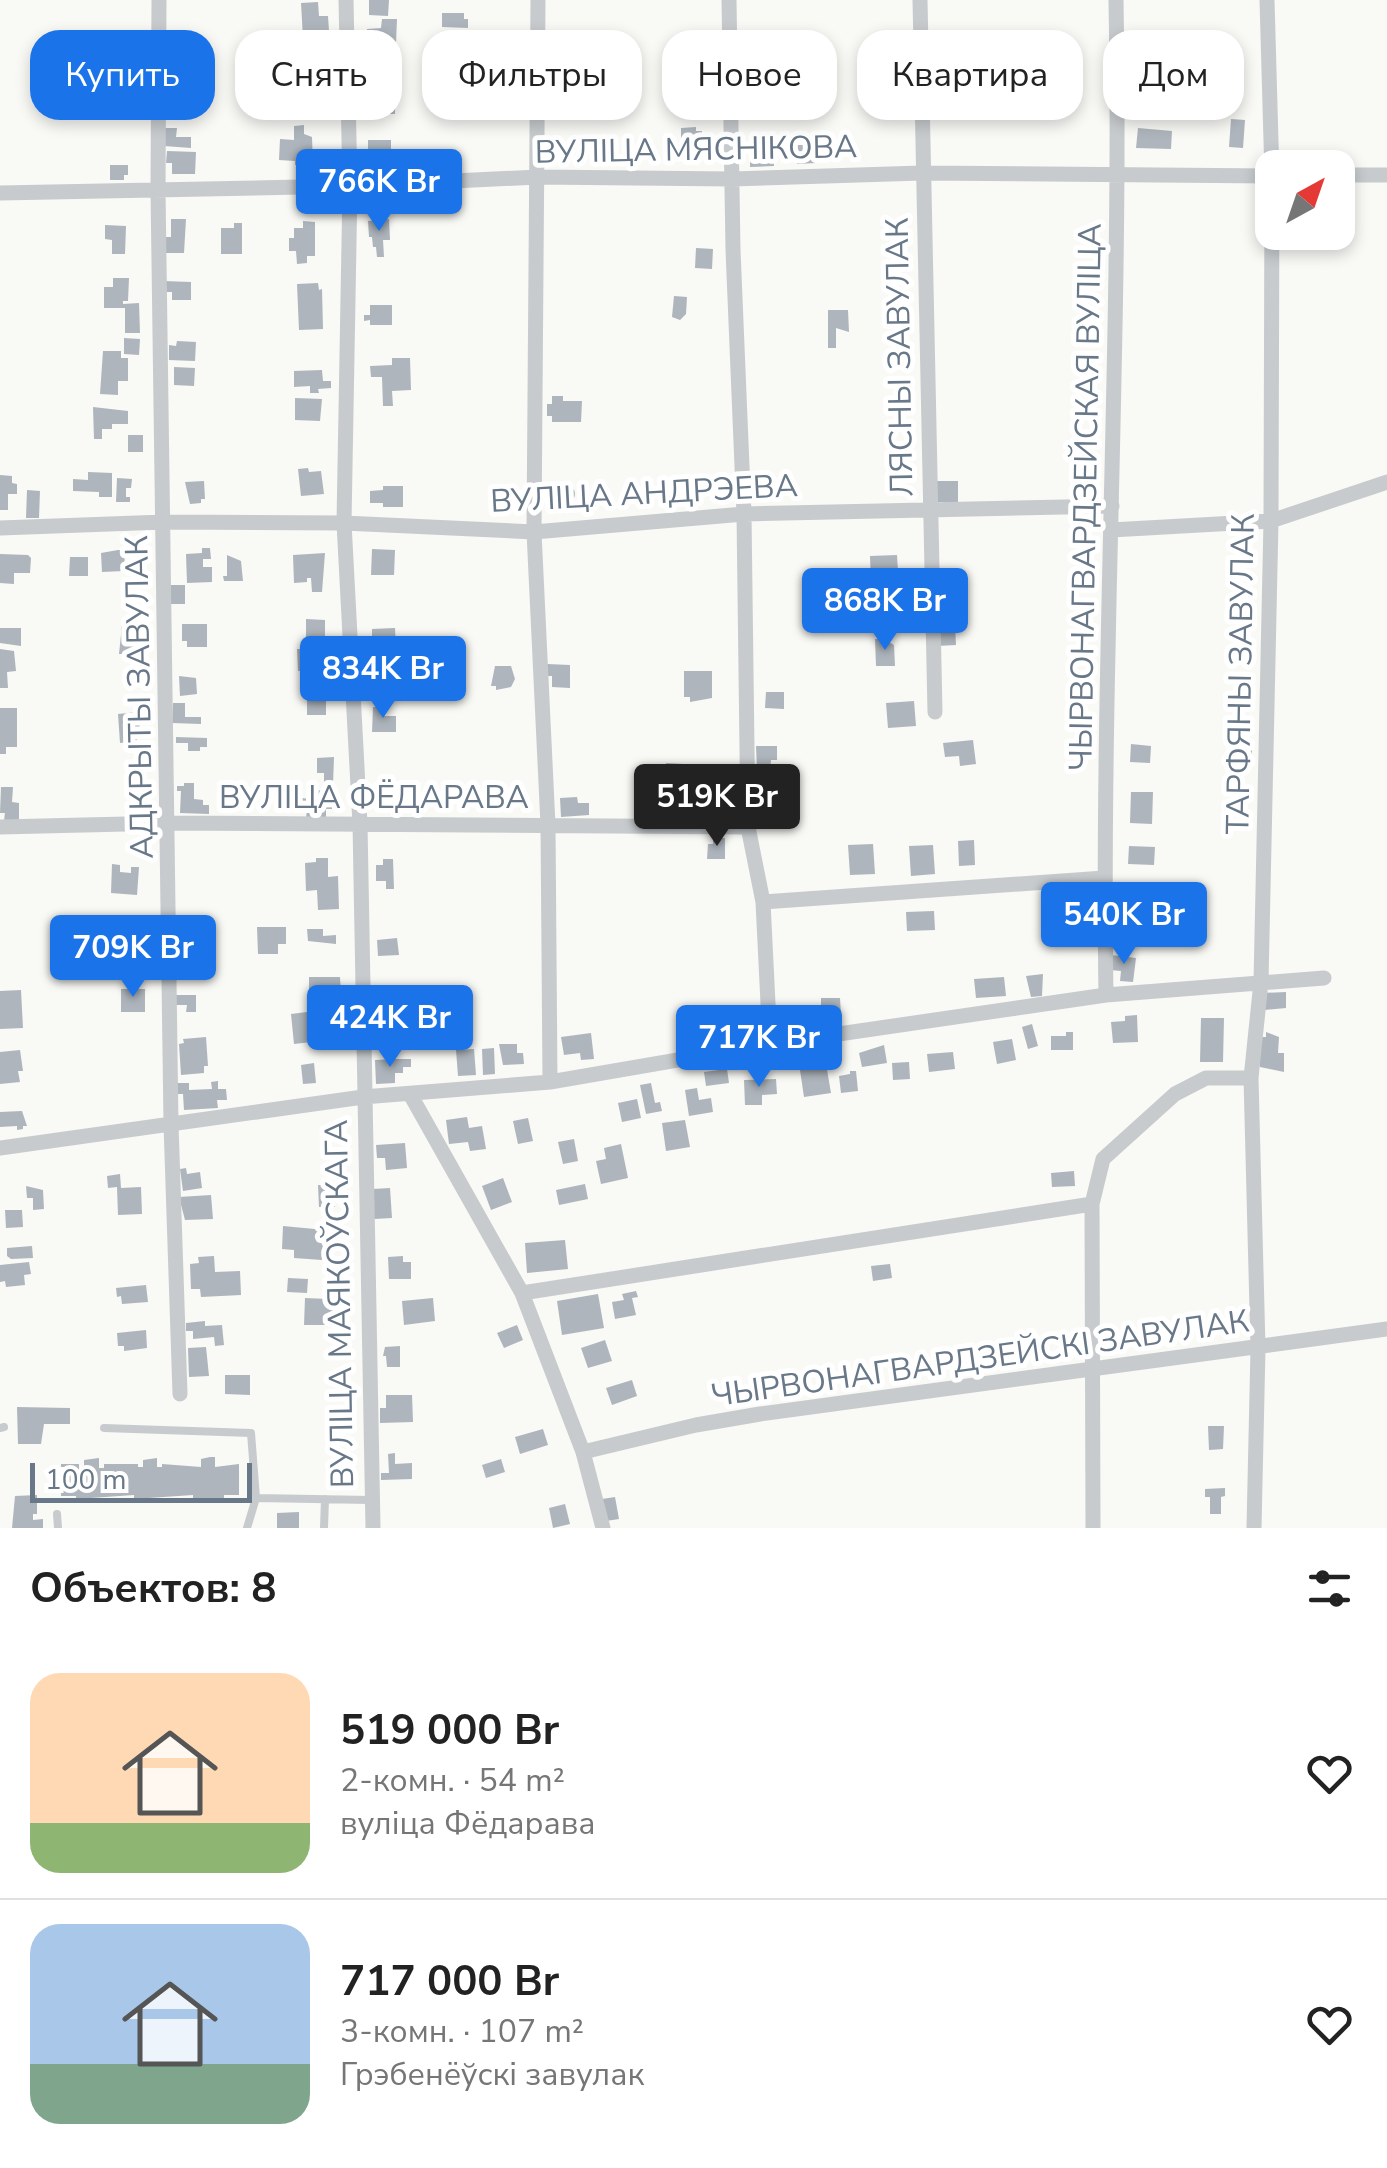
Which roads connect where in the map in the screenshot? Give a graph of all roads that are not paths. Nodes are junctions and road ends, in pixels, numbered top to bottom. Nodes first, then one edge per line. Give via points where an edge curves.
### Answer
1 (160, 0) edge
2 (346, 0) edge
3 (538, 0) edge
4 (729, 0) edge
5 (920, 0) edge
6 (1116, 0) edge
7 (1267, 0) edge
8 (1271, 150) edge
9 (922, 173) junction
10 (1119, 175) junction
11 (1255, 176) edge
12 (1355, 176) edge
13 (1387, 176) edge
14 (538, 177) junction
15 (732, 180) junction
16 (350, 186) junction
17 (158, 190) junction
18 (0, 193) edge
19 (1272, 250) edge
20 (1387, 482) edge
21 (1112, 506) junction
22 (930, 510) junction
23 (744, 514) junction
24 (1271, 521) junction
25 (164, 522) junction
26 (344, 523) junction
27 (0, 528) edge
28 (1111, 530) junction
29 (534, 532) junction
30 (935, 712) dead end
31 (168, 823) junction
32 (360, 824) junction
33 (548, 825) junction
34 (0, 827) edge
35 (748, 828) junction
36 (1104, 878) junction
37 (763, 902) junction
38 (1324, 978) dead end
39 (1261, 982) junction
40 (1106, 995) junction
41 (770, 1044) junction
42 (1252, 1078) junction
43 (550, 1082) junction
44 (410, 1094) junction
45 (363, 1097) junction
46 (171, 1124) junction
47 (0, 1148) edge
48 (1092, 1204) junction
49 (522, 1294) junction
50 (1387, 1329) edge
51 (1258, 1348) junction
52 (1093, 1367) junction
53 (180, 1394) dead end
54 (104, 1428) dead end
55 (583, 1452) junction
56 (256, 1498) junction
57 (324, 1499) junction
58 (370, 1500) junction
59 (58, 1514) dead end
60 (58, 1528) edge
61 (247, 1528) edge
62 (324, 1528) edge
63 (373, 1528) edge
64 (603, 1528) edge
65 (1093, 1528) edge
66 (1254, 1528) edge

1 - 17 street, АДКРЫТЫ ЗАВУЛАК
2 - 16 street, ВУЛІЦА МАЯКОЎСКАГА
3 - 14 street
4 - 15 street
5 - 9 street, ЛЯСНЫ ЗАВУЛАК
6 - 10 street, ЧЫРВОНАГВАРДЗЕЙСКАЯ ВУЛІЦА
7 - 8 street, ТАРФЯНЫ ЗАВУЛАК
9 - 10 street, ВУЛІЦА МЯСНІКОВА
9 - 15 street, ВУЛІЦА МЯСНІКОВА
9 - 22 street, ЛЯСНЫ ЗАВУЛАК
10 - 11 street, ВУЛІЦА МЯСНІКОВА
10 - 21 street, ЧЫРВОНАГВАРДЗЕЙСКАЯ ВУЛІЦА
12 - 13 street
14 - 15 street, ВУЛІЦА МЯСНІКОВА
14 - 16 street, ВУЛІЦА МЯСНІКОВА
14 - 29 street
15 - 23 street
16 - 17 street, ВУЛІЦА МЯСНІКОВА
16 - 26 street, ВУЛІЦА МАЯКОЎСКАГА
17 - 18 street, ВУЛІЦА МЯСНІКОВА
17 - 25 street, АДКРЫТЫ ЗАВУЛАК
19 - 24 street, ТАРФЯНЫ ЗАВУЛАК
20 - 24 street
21 - 22 street, ВУЛІЦА АНДРЭЕВА
21 - 28 street, ЧЫРВОНАГВАРДЗЕЙСКАЯ ВУЛІЦА
22 - 23 street, ВУЛІЦА АНДРЭЕВА
22 - 30 street, ЛЯСНЫ ЗАВУЛАК
23 - 29 street, ВУЛІЦА АНДРЭЕВА
23 - 35 street
24 - 28 street
24 - 39 street, ТАРФЯНЫ ЗАВУЛАК
25 - 26 street, ВУЛІЦА АНДРЭЕВА
25 - 27 street, ВУЛІЦА АНДРЭЕВА
25 - 31 street, АДКРЫТЫ ЗАВУЛАК
26 - 29 street, ВУЛІЦА АНДРЭЕВА
26 - 32 street, ВУЛІЦА МАЯКОЎСКАГА
28 - 36 street, ЧЫРВОНАГВАРДЗЕЙСКАЯ ВУЛІЦА
29 - 33 street
31 - 32 street, ВУЛІЦА ФЁДАРАВА
31 - 34 street, ВУЛІЦА ФЁДАРАВА
31 - 46 street, АДКРЫТЫ ЗАВУЛАК
32 - 33 street, ВУЛІЦА ФЁДАРАВА
32 - 45 street, ВУЛІЦА МАЯКОЎСКАГА
33 - 35 street, ВУЛІЦА ФЁДАРАВА
33 - 43 street
35 - 37 street
36 - 37 street
36 - 40 street, ЧЫРВОНАГВАРДЗЕЙСКАЯ ВУЛІЦА
37 - 41 street
38 - 39 street
39 - 40 street
39 - 42 street, ТАРФЯНЫ ЗАВУЛАК
40 - 41 street
41 - 43 street
42 - 48 street via 1206,1078 1175,1094 1102,1158
42 - 51 street, ТАРФЯНЫ ЗАВУЛАК
43 - 44 street
44 - 45 street
44 - 49 street
45 - 46 street
45 - 58 street, ВУЛІЦА МАЯКОЎСКАГА
46 - 47 street
46 - 53 street, АДКРЫТЫ ЗАВУЛАК
48 - 49 street
48 - 52 street
49 - 55 street
50 - 51 street, ЧЫРВОНАГВАРДЗЕЙСКІ ЗАВУЛАК
51 - 52 street, ЧЫРВОНАГВАРДЗЕЙСКІ ЗАВУЛАК
51 - 66 street, ТАРФЯНЫ ЗАВУЛАК
52 - 55 street, ЧЫРВОНАГВАРДЗЕЙСКІ ЗАВУЛАК via 696,1425
52 - 65 street
54 - 56 lane via 251,1432
55 - 64 street
56 - 57 lane
56 - 61 lane
57 - 58 lane
57 - 62 lane
58 - 63 street, ВУЛІЦА МАЯКОЎСКАГА
59 - 60 lane

